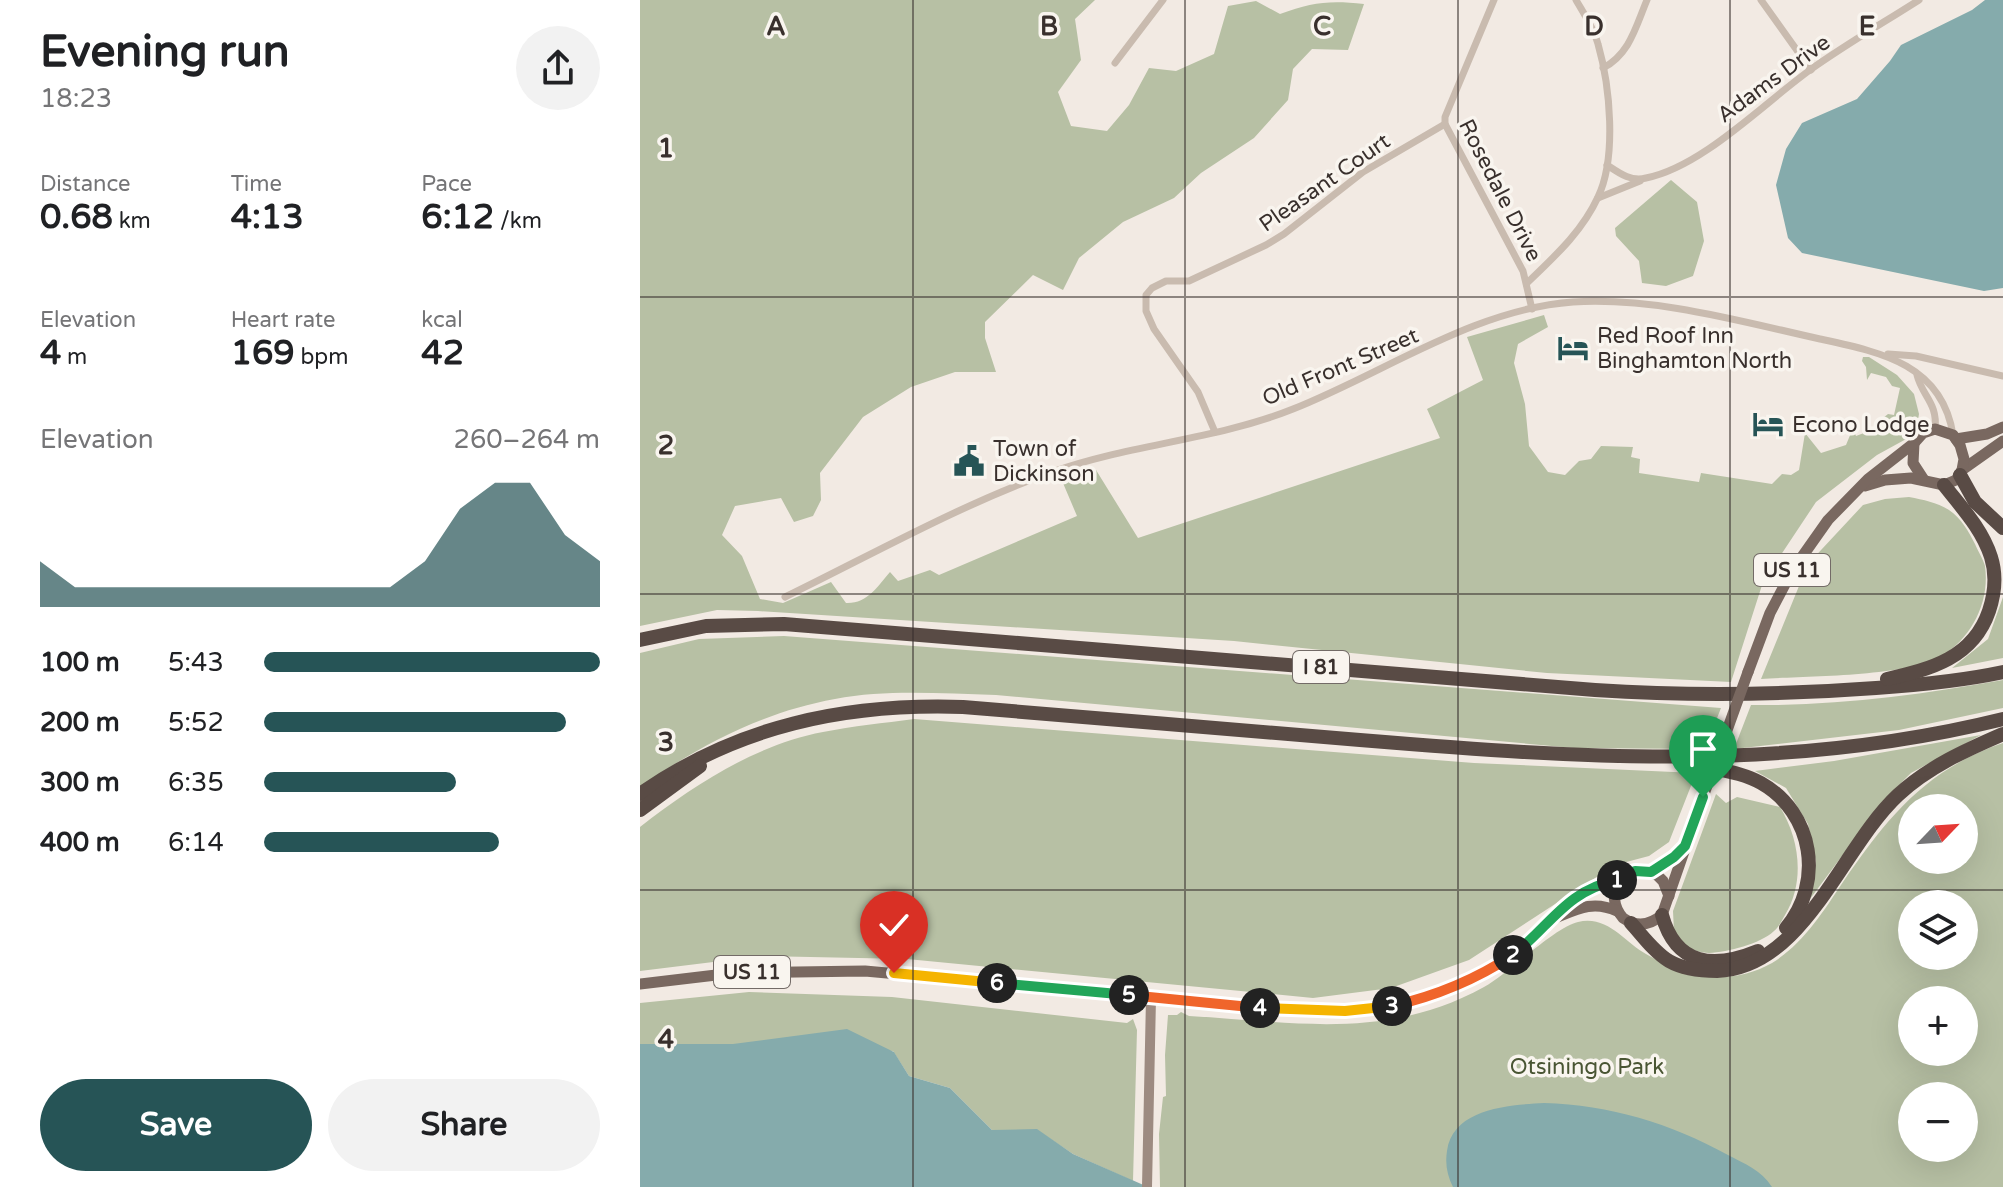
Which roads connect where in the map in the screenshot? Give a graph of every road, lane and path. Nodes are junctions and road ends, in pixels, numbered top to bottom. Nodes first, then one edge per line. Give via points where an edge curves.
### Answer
1 (1163, 0) edge
2 (1494, 0) edge
3 (1576, 0) edge
4 (1647, 0) edge
5 (1761, 0) edge
6 (1919, 0) edge
7 (1115, 63) dead end
8 (1603, 68) junction
9 (1811, 70) junction
10 (1445, 124) junction
11 (1607, 165) junction
12 (1645, 179) junction
13 (1598, 198) junction
14 (1527, 283) junction
15 (1532, 309) junction
16 (1882, 353) junction
17 (1917, 375) junction
18 (2003, 376) edge
19 (2003, 427) edge
20 (1935, 429) junction
21 (1215, 432) junction
22 (1954, 437) junction
23 (2003, 441) edge
24 (1914, 443) junction
25 (1961, 472) junction
26 (1924, 480) junction
27 (1944, 485) junction
28 (1864, 486) junction
29 (2003, 528) edge
30 (785, 597) dead end
31 (640, 640) edge
32 (2003, 672) edge
33 (1837, 691) junction
34 (2003, 719) edge
35 (772, 730) junction
36 (2003, 734) edge
37 (1670, 758) junction
38 (640, 794) edge
39 (640, 810) edge
40 (1685, 846) junction
41 (1651, 872) junction
42 (1621, 879) junction
43 (1669, 896) junction
44 (1617, 911) junction
45 (1662, 915) junction
46 (1554, 918) junction
47 (1631, 923) junction
48 (640, 984) edge
49 (1151, 998) junction
50 (1147, 1187) edge

1 - 7 street
2 - 10 street, Rosedale Drive
3 - 8 street via 1597,41
4 - 8 street via 1624,53
5 - 9 street
6 - 9 street, Adams Drive
8 - 11 street
9 - 12 street, Adams Drive via 1695,157
10 - 14 street, Rosedale Drive
10 - 21 street, Pleasant Court via 1363,172 1266,245 1189,281 1166,281 1146,295 1154,329 1198,392
11 - 12 street via 1633,179
11 - 13 street
12 - 13 street, Adams Drive
13 - 14 street via 1569,241
14 - 15 street, Rosedale Drive
15 - 16 street, Old Front Street via 1574,302 1651,305
15 - 21 street, Old Front Street via 1461,332 1292,409
16 - 17 street, Old Front Street
16 - 18 street, Old Front Street
17 - 20 street via 1933,406
17 - 22 street, Old Front Street via 1940,397
19 - 22 main road
20 - 22 main road
20 - 24 main road, US 11
21 - 30 street, Old Front Street via 1053,472
22 - 25 main road via 1963,454
23 - 25 main road
24 - 26 main road via 1913,463
24 - 28 main road, US 11
25 - 27 main road
25 - 29 highway via 1975,502
26 - 27 main road
26 - 28 main road via 1897,478
27 - 33 highway via 1975,525 1991,557 1995,586 1986,620 1966,649 1932,668
28 - 40 main road, US 11, bridge via 1828,520 1770,613
31 - 33 highway, I 81 via 706,626 784,624 1617,691
32 - 33 highway, I 81
34 - 37 highway via 1833,749
35 - 37 highway via 866,709 947,707 1530,754
35 - 38 highway via 699,757
35 - 39 highway via 700,766
36 - 47 highway via 1960,753 1897,796 1796,931 1766,957 1726,970 1696,970 1660,954
37 - 45 highway via 1750,778 1774,792 1801,827 1810,868 1806,895 1791,922 1765,947 1742,956 1709,962 1690,956 1671,939
40 - 41 main road, US 11
40 - 43 main road, US 11
41 - 42 main road, US 11 via 1635,871
41 - 43 main road via 1663,881
42 - 44 main road via 1614,892
42 - 46 main road, US 11 via 1578,895
43 - 45 main road, US 11
44 - 46 main road, US 11 via 1588,906
44 - 47 main road
45 - 47 main road via 1646,924
46 - 49 main road, US 11 via 1483,973 1428,997 1387,1007 1299,1011
48 - 49 main road, US 11 via 733,973 865,971
49 - 50 main road

